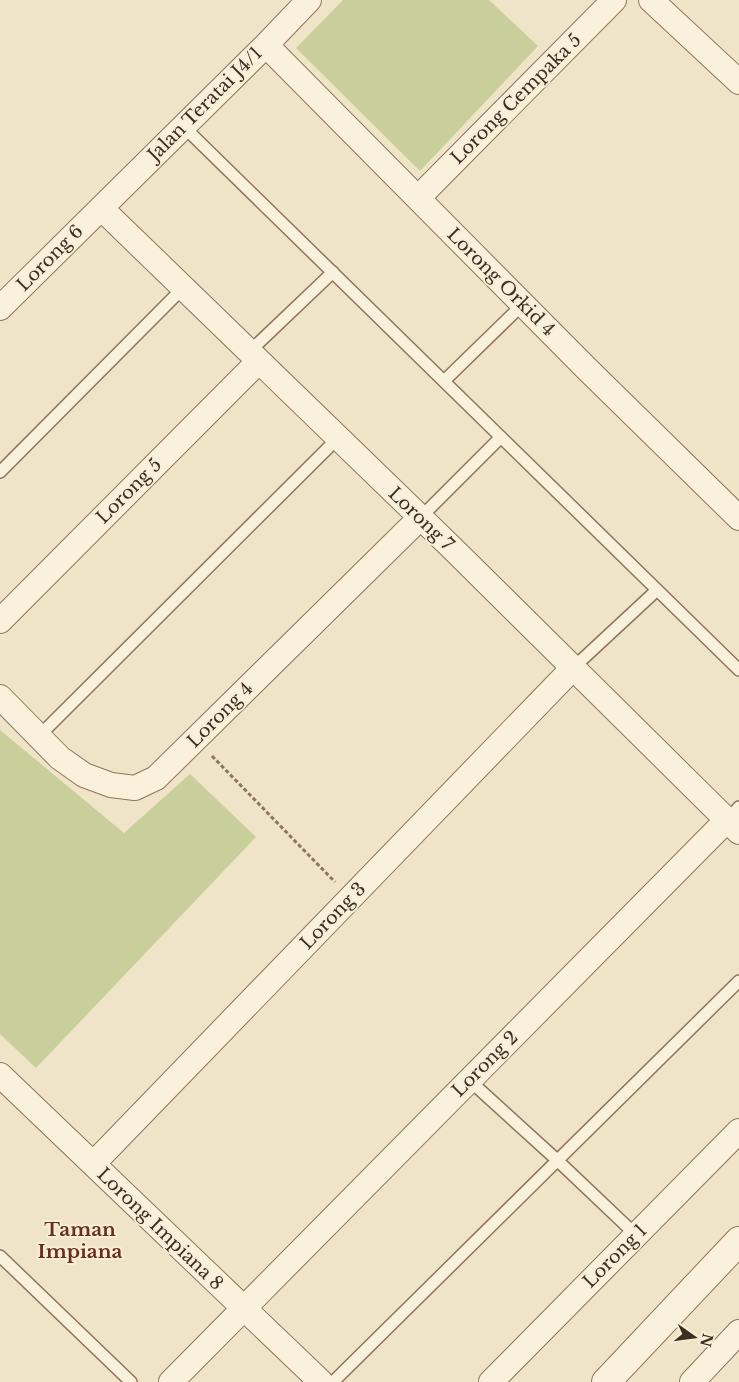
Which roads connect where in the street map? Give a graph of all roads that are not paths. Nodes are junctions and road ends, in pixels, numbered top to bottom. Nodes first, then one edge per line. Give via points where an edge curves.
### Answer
1 (309, 0) edge
2 (614, 0) edge
3 (651, 0) edge
4 (266, 44) junction
5 (739, 82) edge
6 (183, 126) junction
7 (418, 198) junction
8 (101, 208) junction
9 (333, 272) junction
10 (184, 288) junction
11 (523, 304) junction
12 (0, 308) edge
13 (254, 356) junction
14 (444, 381) junction
15 (501, 437) junction
16 (338, 438) junction
17 (0, 472) edge
18 (420, 518) junction
19 (739, 518) edge
20 (657, 590) junction
21 (1, 618) edge
22 (573, 668) junction
23 (739, 670) edge
24 (0, 697) edge
25 (39, 736) junction
26 (735, 820) edge
27 (739, 981) edge
28 (0, 1075) edge
29 (469, 1080) junction
30 (739, 1131) edge
31 (557, 1160) junction
32 (93, 1164) junction
33 (636, 1235) junction
34 (739, 1241) edge
35 (0, 1256) edge
36 (243, 1308) junction
37 (739, 1332) edge
38 (131, 1382) edge
39 (171, 1382) edge
40 (321, 1382) edge
41 (333, 1382) edge
42 (491, 1382) edge
43 (606, 1382) edge
44 (692, 1382) edge

1 - 4 street, Jalan Teratai J4/1
2 - 7 street, Lorong Cempaka 5
3 - 5 street
4 - 6 street, Jalan Teratai J4/1
4 - 7 street, Lorong Orkid 4
6 - 8 street, Jalan Teratai J4/1
6 - 9 lane
7 - 11 street, Lorong Orkid 4
8 - 10 street, Lorong 7
8 - 12 street, Lorong 6
9 - 13 lane
9 - 14 lane
10 - 13 street, Lorong 7
10 - 17 lane
11 - 14 lane
11 - 19 street, Lorong Orkid 4
13 - 16 street, Lorong 7
13 - 21 street, Lorong 5
14 - 15 lane
15 - 18 lane
15 - 20 lane
16 - 18 street, Lorong 7
16 - 25 lane
18 - 22 street, Lorong 7
18 - 25 street, Lorong 4 via 156,778 134,788 111,785 84,775 60,758
20 - 22 lane
20 - 23 lane
22 - 26 street, Lorong 7
22 - 32 street, Lorong 3
24 - 25 street, Lorong 4
26 - 29 street, Lorong 2
27 - 31 lane
28 - 32 street, Lorong Impiana 8
29 - 31 lane
29 - 36 street, Lorong 2
30 - 33 street, Lorong 1
31 - 33 lane
31 - 41 lane
32 - 36 street, Lorong Impiana 8
33 - 42 street, Lorong 1
34 - 43 street
35 - 38 lane
36 - 39 street, Lorong 2
36 - 40 street, Lorong Impiana 8
37 - 44 street

